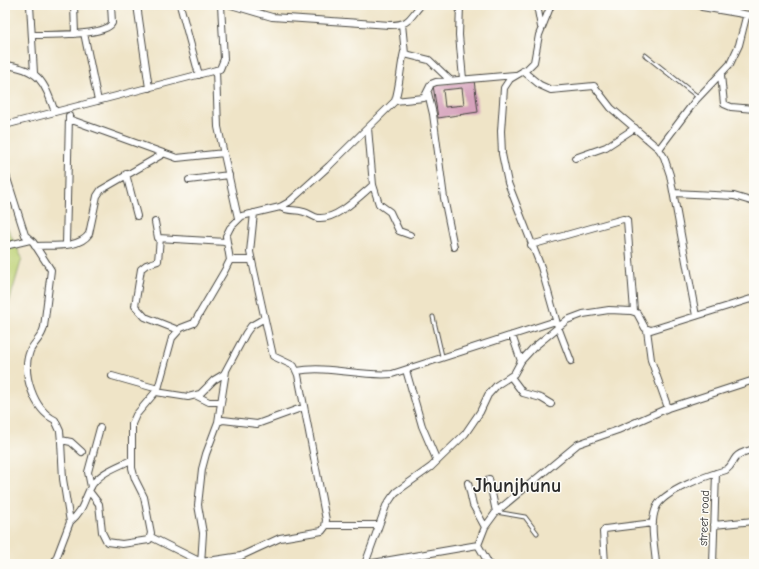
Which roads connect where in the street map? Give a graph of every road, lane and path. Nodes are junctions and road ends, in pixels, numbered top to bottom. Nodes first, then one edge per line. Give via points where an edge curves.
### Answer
1 (30, 5) edge
2 (74, 5) edge
3 (111, 5) edge
4 (138, 5) edge
5 (180, 5) edge
6 (221, 5) edge
7 (231, 5) edge
8 (421, 5) edge
9 (460, 5) edge
10 (537, 5) edge
11 (551, 5) edge
12 (702, 7) dead end
13 (751, 14) edge
14 (402, 24) junction
15 (541, 27) junction
16 (84, 33) junction
17 (75, 34) junction
18 (32, 36) junction
19 (404, 52) junction
20 (645, 55) dead end
21 (5, 65) edge
22 (216, 70) junction
23 (523, 71) junction
24 (34, 73) junction
25 (199, 75) junction
26 (515, 75) junction
27 (721, 75) junction
28 (463, 79) junction
29 (450, 80) junction
30 (149, 88) junction
31 (428, 93) junction
32 (698, 97) junction
33 (98, 101) junction
34 (395, 101) junction
35 (69, 109) junction
36 (754, 109) edge
37 (55, 112) junction
38 (69, 119) junction
39 (5, 125) edge
40 (368, 128) junction
41 (635, 128) junction
42 (659, 149) junction
43 (224, 152) junction
44 (163, 154) junction
45 (575, 158) dead end
46 (5, 172) edge
47 (126, 174) junction
48 (229, 176) junction
49 (189, 180) dead end
50 (373, 185) junction
51 (674, 193) junction
52 (5, 199) edge
53 (14, 202) junction
54 (754, 202) edge
55 (280, 207) junction
56 (254, 213) junction
57 (137, 216) dead end
58 (238, 218) junction
59 (155, 222) dead end
60 (410, 235) dead end
61 (160, 238) junction
62 (30, 240) junction
63 (226, 242) junction
64 (66, 244) junction
65 (531, 245) junction
66 (5, 246) edge
67 (35, 246) junction
68 (454, 247) dead end
69 (230, 260) junction
70 (251, 260) junction
71 (754, 298) edge
72 (634, 311) junction
73 (432, 316) dead end
74 (696, 316) junction
75 (263, 319) junction
76 (557, 324) junction
77 (178, 330) junction
78 (647, 330) junction
79 (512, 335) junction
80 (442, 356) junction
81 (521, 361) junction
82 (571, 361) dead end
83 (227, 370) junction
84 (406, 370) junction
85 (297, 371) junction
86 (112, 376) dead end
87 (511, 377) junction
88 (754, 380) edge
89 (157, 390) junction
90 (196, 396) junction
91 (221, 402) junction
92 (550, 404) dead end
93 (304, 407) junction
94 (668, 408) junction
95 (218, 422) junction
96 (100, 428) dead end
97 (61, 440) junction
98 (754, 449) edge
99 (82, 452) dead end
100 (131, 460) junction
101 (437, 461) junction
102 (716, 473) junction
103 (489, 479) dead end
104 (468, 483) dead end
105 (90, 489) junction
106 (496, 512) junction
107 (754, 521) edge
108 (70, 522) junction
109 (653, 522) junction
110 (326, 525) junction
111 (379, 525) junction
112 (714, 525) junction
113 (485, 528) junction
114 (537, 533) dead end
115 (151, 537) junction
116 (478, 545) junction
117 (201, 563) edge
118 (54, 564) edge
119 (366, 564) edge
120 (489, 564) edge
121 (605, 564) edge
122 (656, 564) edge
123 (713, 564) edge

1 - 18 street
2 - 17 street
3 - 16 street via 110,28
4 - 30 street
5 - 25 street
6 - 22 street via 224,59 222,67
7 - 14 street via 272,17
8 - 14 street via 410,20
9 - 28 street via 459,35
10 - 15 street
11 - 15 street
12 - 13 street
13 - 27 street via 735,56
14 - 19 street
15 - 23 street via 534,62
16 - 17 street
16 - 33 street
17 - 18 street
18 - 24 street
19 - 29 street via 409,56 429,60
19 - 34 street
20 - 32 lane
21 - 24 street via 28,69
22 - 25 street
22 - 43 street via 218,119
23 - 26 street
23 - 41 street via 540,86 551,90 594,86 611,108
24 - 37 street via 43,82
25 - 30 street
26 - 28 street
26 - 65 street via 504,88 502,154 508,183
27 - 32 street
27 - 36 street via 724,104
28 - 29 street
29 - 31 street via 433,82
30 - 33 street
31 - 34 street via 421,98
31 - 68 street
32 - 42 street
33 - 35 street
34 - 40 street
35 - 37 street
35 - 38 street
37 - 39 street
38 - 44 street
38 - 64 street
40 - 50 street
40 - 55 street via 294,198
41 - 42 street
41 - 45 street via 606,147
42 - 51 street via 667,165
43 - 44 street via 181,158
43 - 48 street
44 - 47 street
46 - 53 street
47 - 57 street
47 - 64 street via 99,192 86,239
48 - 49 street
48 - 58 street
50 - 55 street via 351,204 327,217 317,218 305,212 289,212
50 - 60 street via 379,204 390,212 399,231
51 - 54 street via 734,196
51 - 74 street
52 - 53 lane
53 - 62 street via 25,235
55 - 56 street
56 - 58 street
56 - 70 street via 249,245
58 - 63 street via 227,232
59 - 61 street via 156,236
61 - 63 street
61 - 77 street via 158,261 141,269 135,306 145,317
62 - 66 street
62 - 67 street
63 - 69 street
64 - 67 street
65 - 72 street via 627,220
65 - 76 street via 541,268
67 - 97 street via 50,270 50,286 42,335 28,357 29,377 31,390 41,409 55,420
69 - 70 street
69 - 77 street via 194,323
70 - 75 street
71 - 74 street
72 - 76 street via 589,312
72 - 78 street
73 - 80 lane
74 - 78 street
75 - 83 street via 251,326 246,333
75 - 85 street via 273,356 277,360 291,364
76 - 79 street
76 - 81 street
76 - 82 street
77 - 89 street via 170,344
78 - 94 street via 651,360
79 - 80 street
79 - 81 street
80 - 84 street
81 - 87 street
83 - 90 street
83 - 91 street
84 - 85 street via 374,375 316,369
84 - 101 street via 418,414
85 - 93 street
86 - 89 street
87 - 92 street via 520,391
87 - 101 street via 492,390 472,425
88 - 94 street
89 - 90 street via 188,397
89 - 100 street via 134,420 131,432
90 - 91 street via 209,402
91 - 95 street
93 - 95 street via 257,424 223,420
93 - 110 street
94 - 106 street via 578,444
95 - 117 street via 202,469 198,505 203,533
96 - 105 street via 88,472
97 - 99 street via 71,442
97 - 108 street via 63,479
98 - 102 street via 739,454 730,467
100 - 105 street via 107,472
100 - 115 street via 134,479 144,498
101 - 111 street via 396,492 386,506
102 - 109 street via 661,500
102 - 112 street, street road
103 - 106 street
104 - 113 street via 473,505
105 - 108 street via 80,512
105 - 115 street via 99,504 102,532 107,542 145,542
106 - 113 street
106 - 114 lane via 525,516
107 - 112 street
108 - 118 street
109 - 121 street via 604,529
109 - 122 street
110 - 111 street
110 - 117 street via 322,531 275,540 241,556
111 - 119 street
112 - 123 street, street road
113 - 116 street
115 - 117 street
116 - 119 street
116 - 120 street

